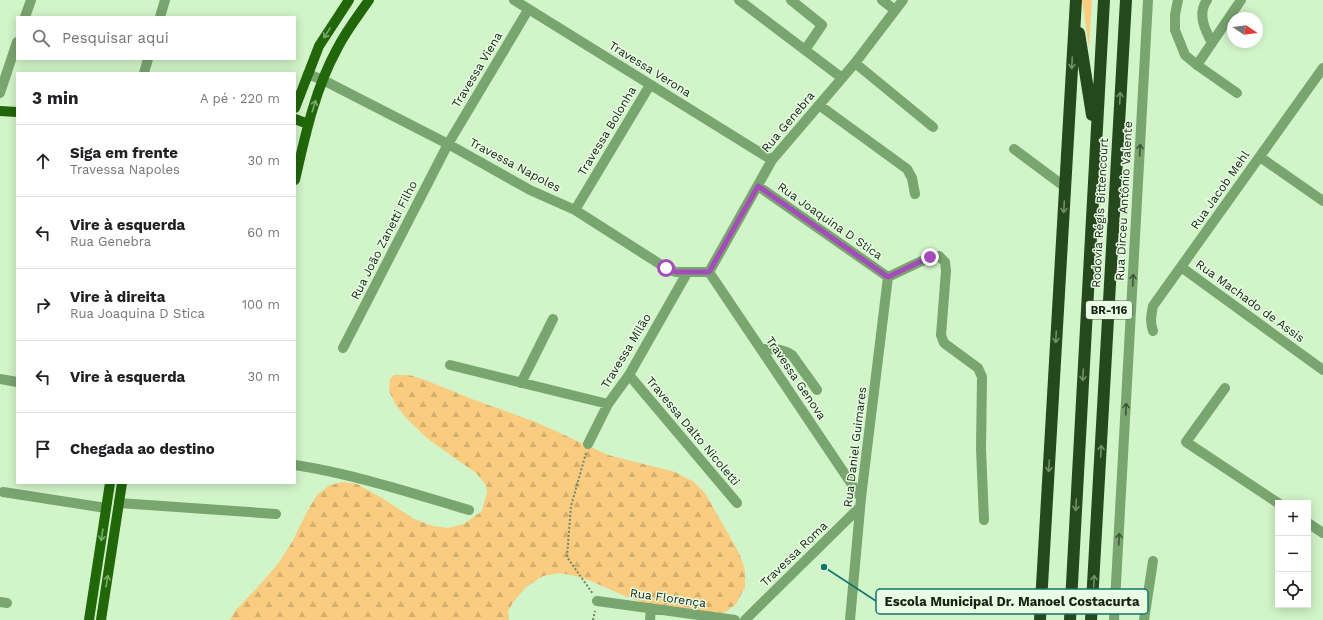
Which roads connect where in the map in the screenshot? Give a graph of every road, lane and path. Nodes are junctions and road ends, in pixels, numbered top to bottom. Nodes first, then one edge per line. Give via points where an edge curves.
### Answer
1 (31, 0) edge
2 (165, 0) edge
3 (349, 0) edge
4 (369, 0) edge
5 (514, 0) edge
6 (739, 0) edge
7 (791, 0) edge
8 (882, 0) edge
9 (903, 0) edge
10 (1104, 0) edge
11 (1126, 0) edge
12 (1148, 0) edge
13 (1178, 0) edge
14 (1207, 0) edge
15 (1241, 0) edge
16 (1076, 5) edge
17 (528, 10) junction
18 (895, 10) junction
19 (25, 16) edge
20 (160, 16) edge
21 (1212, 43) junction
22 (16, 45) edge
23 (805, 50) junction
24 (148, 60) edge
25 (856, 63) junction
26 (1197, 65) junction
27 (1323, 68) edge
28 (144, 72) edge
29 (308, 74) junction
30 (842, 78) junction
31 (323, 80) junction
32 (650, 84) junction
33 (0, 93) edge
34 (1238, 93) dead end
35 (296, 105) edge
36 (819, 105) junction
37 (0, 111) edge
38 (16, 112) edge
39 (296, 119) edge
40 (308, 124) junction
41 (933, 126) dead end
42 (1096, 140) junction
43 (448, 144) junction
44 (1014, 150) dead end
45 (1260, 157) junction
46 (772, 160) junction
47 (296, 176) edge
48 (758, 186) junction
49 (1065, 187) junction
50 (915, 194) dead end
51 (1323, 201) edge
52 (575, 210) junction
53 (1181, 267) junction
54 (687, 272) junction
55 (709, 272) junction
56 (888, 277) junction
57 (553, 319) dead end
58 (1153, 331) dead end
59 (343, 348) dead end
60 (761, 349) junction
61 (450, 365) dead end
62 (1323, 370) edge
63 (629, 375) junction
64 (0, 380) edge
65 (16, 382) edge
66 (521, 383) junction
67 (1225, 388) dead end
68 (817, 390) dead end
69 (608, 404) junction
70 (588, 444) joint
71 (296, 465) edge
72 (110, 484) edge
73 (122, 484) edge
74 (3, 492) dead end
75 (1275, 501) edge
76 (119, 503) junction
77 (737, 503) dead end
78 (861, 503) junction
79 (106, 508) junction
80 (469, 510) dead end
81 (276, 514) dead end
82 (984, 520) dead end
83 (1311, 525) edge
84 (1323, 533) edge
85 (1153, 561) dead end
86 (598, 601) joint
87 (651, 608) junction
88 (89, 620) edge
89 (101, 620) edge
90 (650, 620) edge
91 (735, 620) edge
92 (746, 620) edge
93 (850, 620) edge
94 (1040, 620) edge
95 (1070, 620) edge
96 (1092, 620) edge
97 (1114, 620) edge
98 (1144, 620) edge

1 - 19 street
2 - 20 street
3 -> 29 main road via 319,46
4 - 31 main road via 336,49
5 - 17 street, Travessa Verona
6 - 23 street
7 - 23 street via 822,25
8 - 18 street
9 - 18 street, Rua Genebra
10 - 42 highway, Rodovia Régis Bittencourt / BR-116
96 -> 11 highway, Rodovia Régis Bittencourt / BR-116
97 -> 12 street, Rua Dirceu Antônio Valente
13 - 26 street via 1175,30 1186,55
14 - 21 street via 1203,6 1203,24
15 - 21 street
16 - 42 highway
16 -> 49 highway
17 - 32 street, Travessa Verona
17 - 43 street, Travessa Viena
18 - 25 street, Rua Genebra
21 - 26 street
22 - 33 street
23 - 30 street
24 - 28 street
25 - 30 street, Rua Genebra
25 - 41 street
26 - 34 street
27 - 45 street, Rua Jacob Mehl
29 - 31 street, Travessa Napoles
29 - 35 main road
30 - 36 street, Rua Genebra
40 -> 31 main road
31 - 43 street, Travessa Napoles
32 - 46 street, Travessa Verona
32 - 52 street, Travessa Bolonha
36 - 46 street, Rua Genebra
36 - 50 street via 907,169 912,178
37 - 38 main road
39 - 40 main road
40 - 47 main road
42 -> 95 highway, Rodovia Régis Bittencourt / BR-116
43 - 52 street, Travessa Napoles via 530,190
43 - 59 street, Rua João Zanetti Filho
44 - 49 street
45 - 51 street
45 - 53 street, Rua Jacob Mehl
46 - 48 street, Rua Genebra
48 - 55 street, Rua Genebra
48 - 56 street, Rua Joaquina D Stica
49 -> 94 highway
52 - 54 street, Travessa Napoles via 666,268 676,272
53 - 58 street, Rua Jacob Mehl via 1153,306
53 - 62 street, Rua Machado de Assis
54 - 55 street, Travessa Napoles
54 - 63 street, Travessa Milão
55 - 60 street, Travessa Genova
56 - 78 street, Rua Daniel Guimares
56 - 82 street via 930,257 939,256 945,262 941,335 944,343 978,368 982,377 981,450
57 - 66 street
60 - 68 street via 783,350 792,355
60 - 78 street, Travessa Genova
61 - 66 street
63 - 69 street, Travessa Milão
63 - 77 street, Travessa Dalto Nicoletti
64 - 65 street
66 - 69 street
67 - 75 street via 1186,442
69 - 70 street, Travessa Milão
70 - 86 path via 571,506 567,557
71 - 80 street via 355,476
72 - 79 main road
73 - 76 main road
74 - 79 street
76 - 81 street
89 -> 76 main road
78 - 92 street, Travessa Roma
78 - 93 street, Rua Daniel Guimares
79 -> 88 main road
83 - 84 street
85 - 98 street
86 - 87 street, Rua Florença
87 - 90 street
87 - 91 street, Rua Florença

